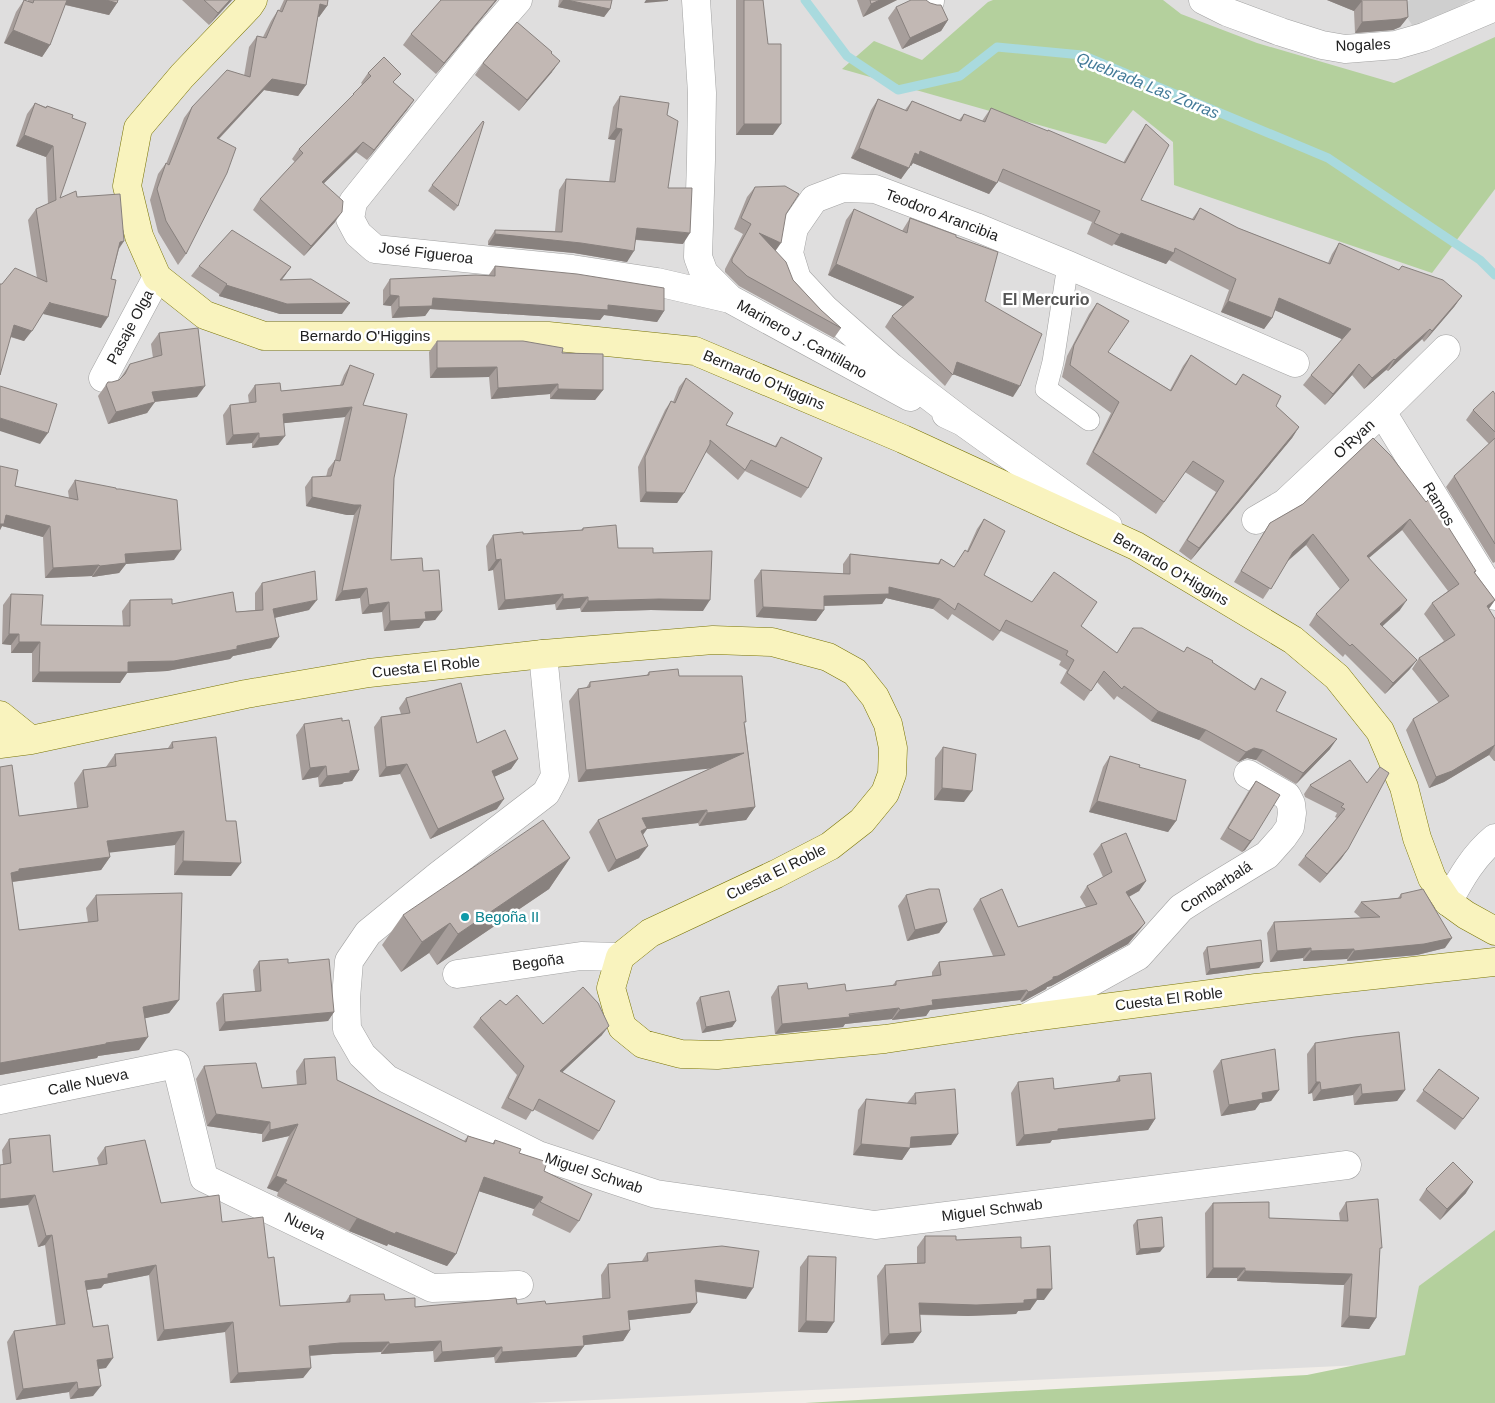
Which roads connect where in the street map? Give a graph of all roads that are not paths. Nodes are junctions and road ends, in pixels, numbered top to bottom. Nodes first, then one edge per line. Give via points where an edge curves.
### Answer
1 (253, 0) edge
2 (518, 0) edge
3 (696, 0) edge
4 (1202, 0) edge
5 (1495, 7) edge
6 (1068, 265) junction
7 (157, 277) junction
8 (730, 299) junction
9 (1446, 349) dead end
10 (1295, 363) dead end
11 (102, 378) dead end
12 (1382, 412) junction
13 (1089, 420) dead end
14 (963, 422) junction
15 (1256, 520) dead end
16 (1136, 546) junction
17 (1495, 596) edge
18 (543, 654) junction
19 (0, 715) edge
20 (30, 740) junction
21 (0, 744) edge
22 (1248, 774) dead end
23 (1495, 838) edge
24 (1448, 902) junction
25 (1495, 931) edge
26 (620, 957) junction
27 (1495, 962) edge
28 (457, 974) dead end
29 (1026, 1018) junction
30 (176, 1064) joint
31 (0, 1100) edge
32 (1347, 1165) dead end
33 (519, 1285) dead end

1 - 7 main road, Bernardo O'Higgins via 138,128 127,186 139,236
2 - 8 street, José Figueroa via 353,202 350,219 358,234 375,249 572,269 657,282
3 - 8 street, Marinero J .Cantillano via 702,93 698,257 704,273
4 - 5 street, Nogales via 1281,32 1345,49 1396,45 1424,37
6 - 10 street, Teodoro Arancibia
6 - 13 street via 1046,389
6 - 14 street, Teodoro Arancibia via 875,189 843,188 814,199 794,228 789,253 797,279 825,309 891,367
7 - 11 street, Pasaje Olga
7 - 16 main road, Bernardo O'Higgins via 205,315 264,336 548,336 695,351 903,439
8 - 14 street, Marinero J .Cantillano via 893,389
9 - 12 street, O'Ryan
12 - 15 street, O'Ryan via 1285,503
12 - 17 street, Ramos
14 - 16 street, Marinero J .Cantillano
16 - 24 main road, Bernardo O'Higgins via 1293,640 1337,677 1380,731 1404,787 1417,838 1432,878
18 - 20 main road, Cuesta El Roble via 360,674 246,694
18 - 26 main road, Cuesta El Roble via 713,640 772,642 828,657 856,672 875,696 888,724 893,748 892,774 885,793 862,821 830,846 650,932
18 - 32 street, Miguel Schwab via 555,776 546,793 368,932 349,961 347,1029 362,1055 387,1079 538,1155 656,1194 875,1225
19 - 20 main road
20 - 21 main road, Cuesta El Roble
22 - 29 street, Combarbalá via 1286,796 1291,804 1290,827 1267,856 1181,908 1138,956
23 - 24 street via 1469,866
24 - 25 main road, Bernardo O'Higgins
26 - 28 street, Begoña via 580,956
26 - 29 main road, Cuesta El Roble via 611,988 622,1027 643,1044 681,1054 717,1055 885,1039
27 - 29 main road, Cuesta El Roble via 1256,988
30 - 31 street, Calle Nueva
30 - 33 street, Nueva via 204,1178 432,1288

